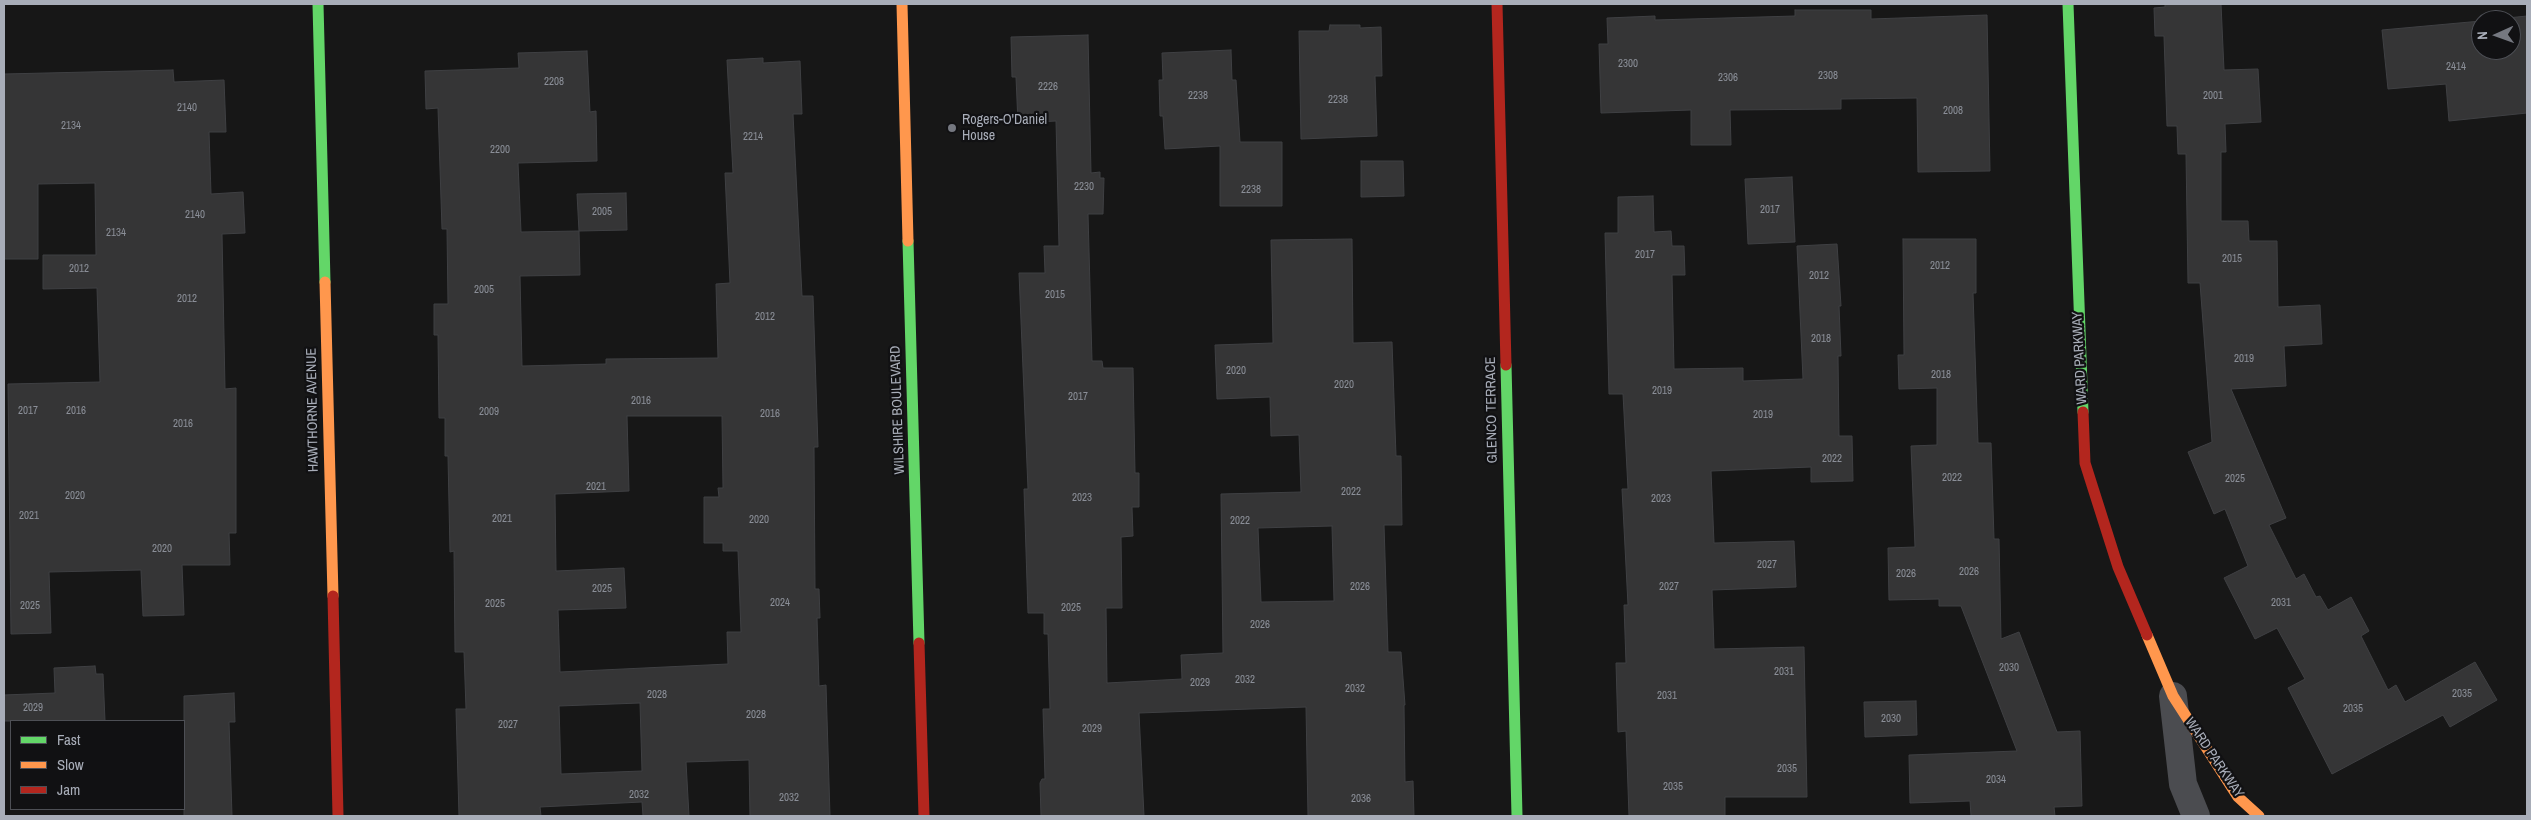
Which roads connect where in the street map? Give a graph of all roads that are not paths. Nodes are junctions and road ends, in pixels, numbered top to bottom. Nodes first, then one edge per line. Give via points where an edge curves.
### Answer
1 (318, 4) edge
2 (902, 4) edge
3 (1497, 4) edge
4 (2068, 4) edge
5 (2174, 696) junction
6 (338, 816) edge
7 (924, 816) edge
8 (1517, 816) edge
9 (2196, 816) edge
10 (2259, 816) edge

1 - 6 street, HAWTHORNE AVENUE
2 - 7 street, WILSHIRE BOULEVARD
3 - 8 street, GLENCO TERRACE
4 - 5 street, WARD PARKWAY via 2085,463 2118,567
5 - 9 street, WARD PARKWAY via 2183,784
5 - 10 street, WARD PARKWAY via 2238,797

